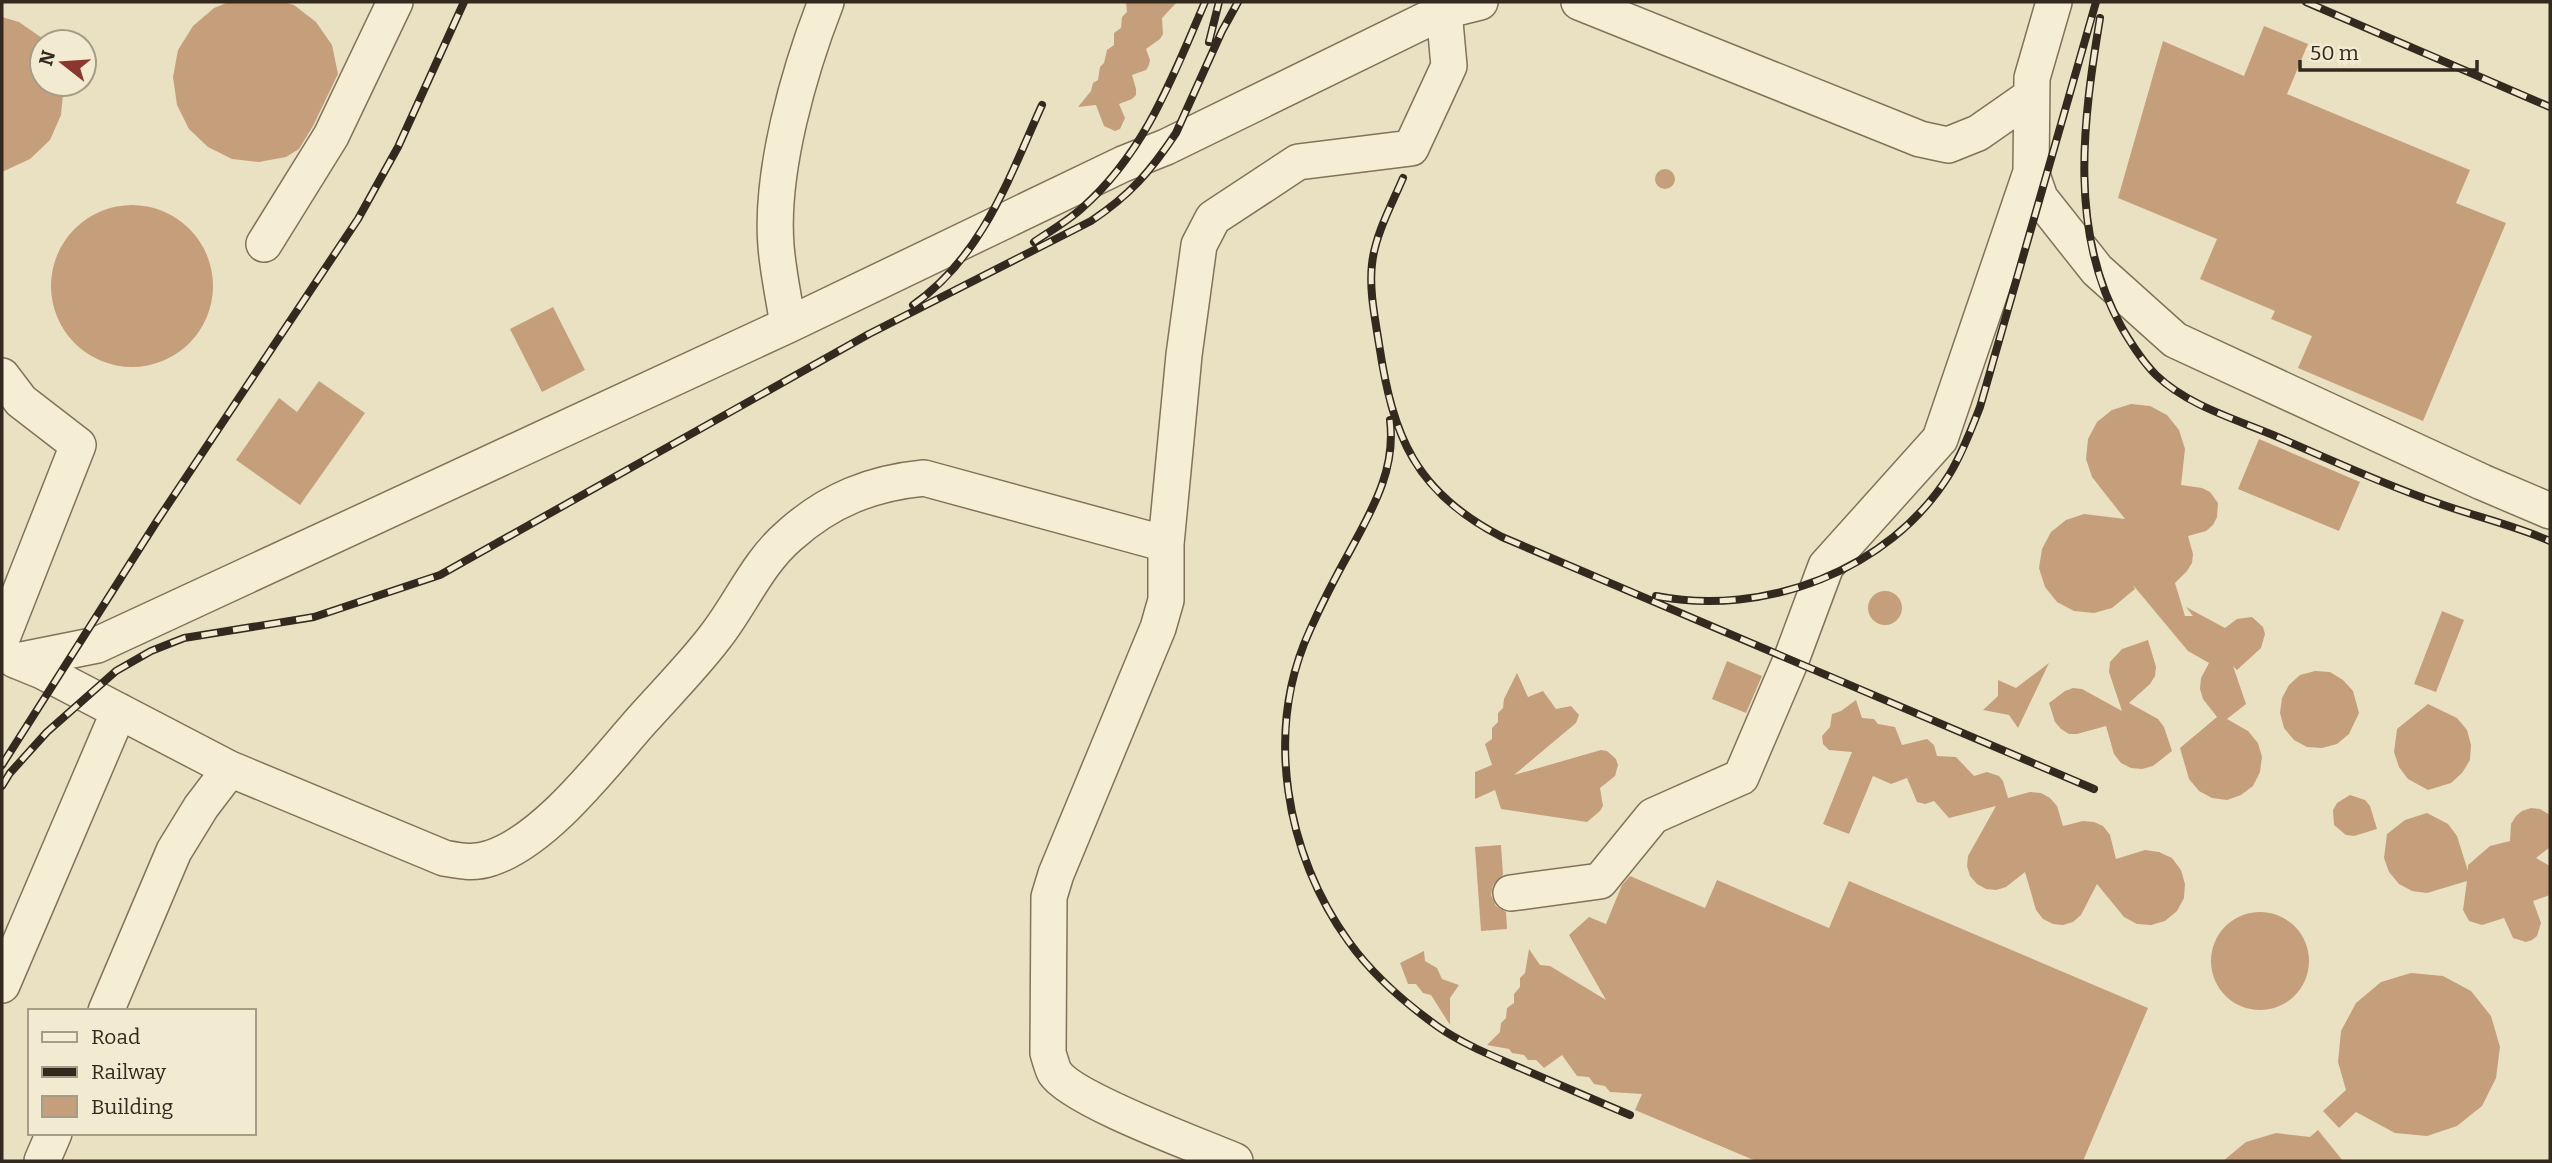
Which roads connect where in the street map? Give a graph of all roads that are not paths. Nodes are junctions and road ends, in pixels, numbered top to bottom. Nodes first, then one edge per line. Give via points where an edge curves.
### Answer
1 (395, 2) edge
2 (826, 2) edge
3 (1480, 2) edge
4 (1579, 2) edge
5 (2054, 2) edge
6 (1444, 11) junction
7 (2031, 96) junction
8 (2031, 172) junction
9 (264, 244) dead end
10 (788, 325) junction
11 (2, 376) edge
12 (2550, 511) edge
13 (1166, 544) junction
14 (7, 651) edge
15 (119, 711) junction
16 (230, 769) junction
17 (1511, 893) dead end
18 (2, 985) edge
19 (107, 1009) edge
20 (53, 1135) edge
21 (42, 1161) edge
22 (1235, 1161) edge

1 - 9 street via 331,136
2 - 10 street via 796,97 778,178 776,246
3 - 6 street
4 - 7 street via 1920,139 1948,145 1978,133
5 - 7 street
6 - 10 street
6 - 13 street via 1449,66 1411,148 1298,162 1213,218 1199,245
7 - 8 street
8 - 12 street via 2040,198 2098,270 2175,340
8 - 17 street via 1940,439 1826,566 1741,777 1653,816 1600,881
10 - 14 street via 97,645
11 - 14 street via 21,401 78,445
13 - 16 street via 924,478 892,481 835,502 789,535 762,565 716,636 561,811 491,858 469,862 444,858
13 - 22 street via 1166,600 1158,628 1049,897 1048,1053 1055,1073 1094,1101
14 - 15 street
15 - 16 street
15 - 18 street
16 - 19 street via 174,850
20 - 21 street

